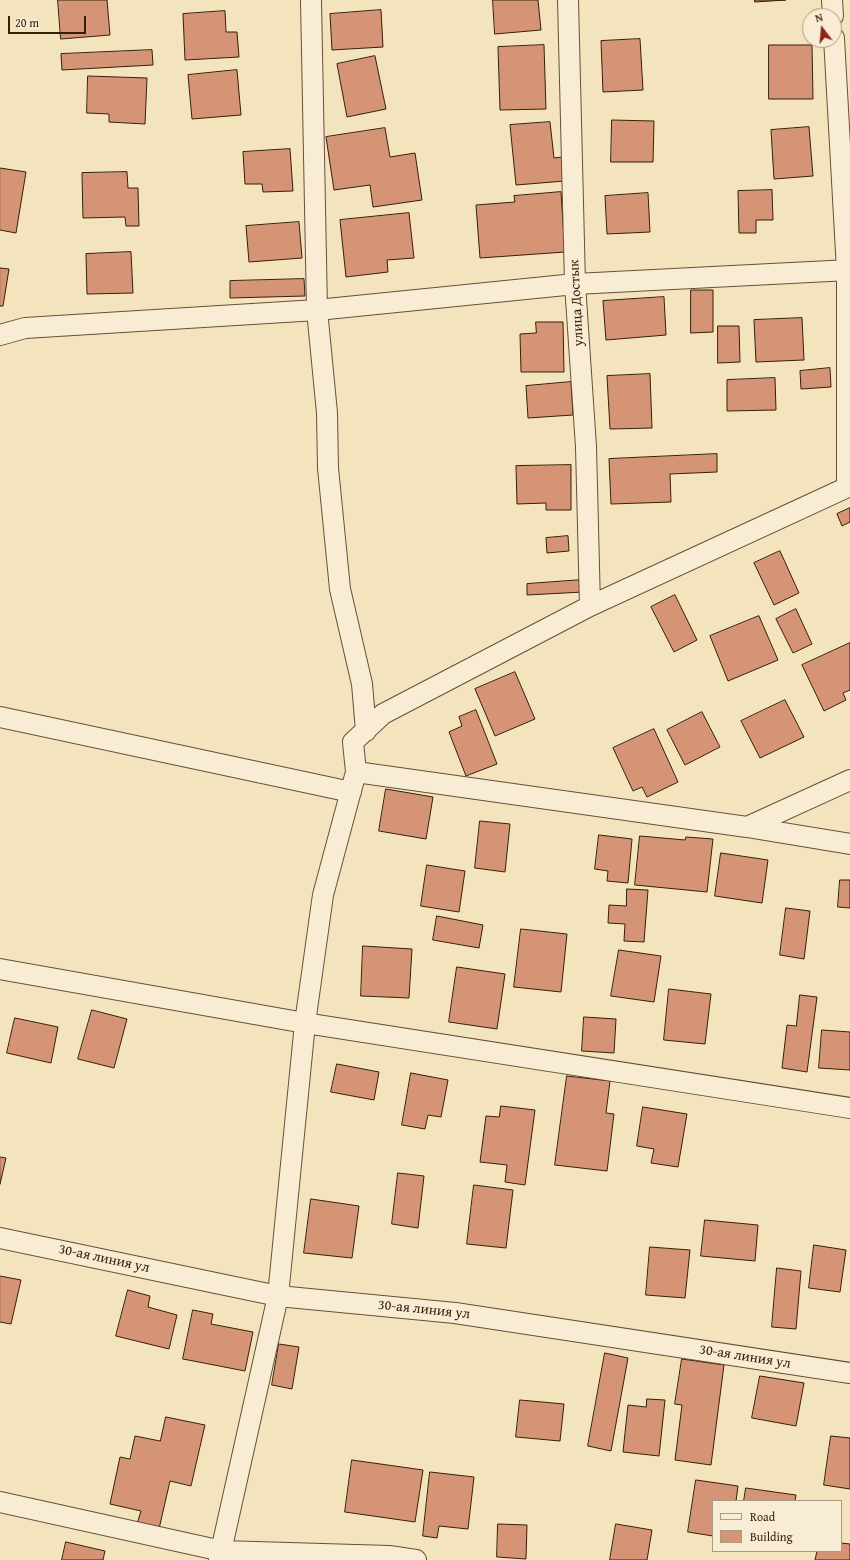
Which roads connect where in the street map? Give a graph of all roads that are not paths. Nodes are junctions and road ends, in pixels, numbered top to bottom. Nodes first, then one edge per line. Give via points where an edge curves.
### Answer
1 (311, 0) edge
2 (568, 0) edge
3 (835, 48) edge
4 (848, 270) edge
5 (575, 284) junction
6 (317, 310) junction
7 (0, 335) edge
8 (849, 486) edge
9 (590, 606) junction
10 (0, 717) edge
11 (366, 731) junction
12 (356, 772) junction
13 (850, 780) edge
14 (350, 792) junction
15 (747, 827) junction
16 (850, 844) edge
17 (0, 969) edge
18 (305, 1023) junction
19 (850, 1108) edge
20 (0, 1238) edge
21 (278, 1296) junction
22 (850, 1373) edge
23 (0, 1502) edge
24 (220, 1556) edge
25 (416, 1560) edge

1 - 6 street
2 - 5 street, улица Достык
3 - 4 street
4 - 5 street
4 - 8 street
5 - 6 street
5 - 9 street, улица Достык via 586,447
6 - 7 street via 25,328
6 - 11 street via 327,413 328,468 340,589 362,684
8 - 9 street
9 - 11 street via 383,714
10 - 14 street
11 - 12 street via 353,742
12 - 14 street
12 - 15 street
13 - 15 street
14 - 18 street via 323,896
15 - 16 street
17 - 18 street
18 - 19 street
18 - 21 street
20 - 21 street, 30-ая линия ул
21 - 22 street, 30-ая линия ул via 455,1313
21 - 24 street
23 - 24 street
24 - 25 street via 388,1556

